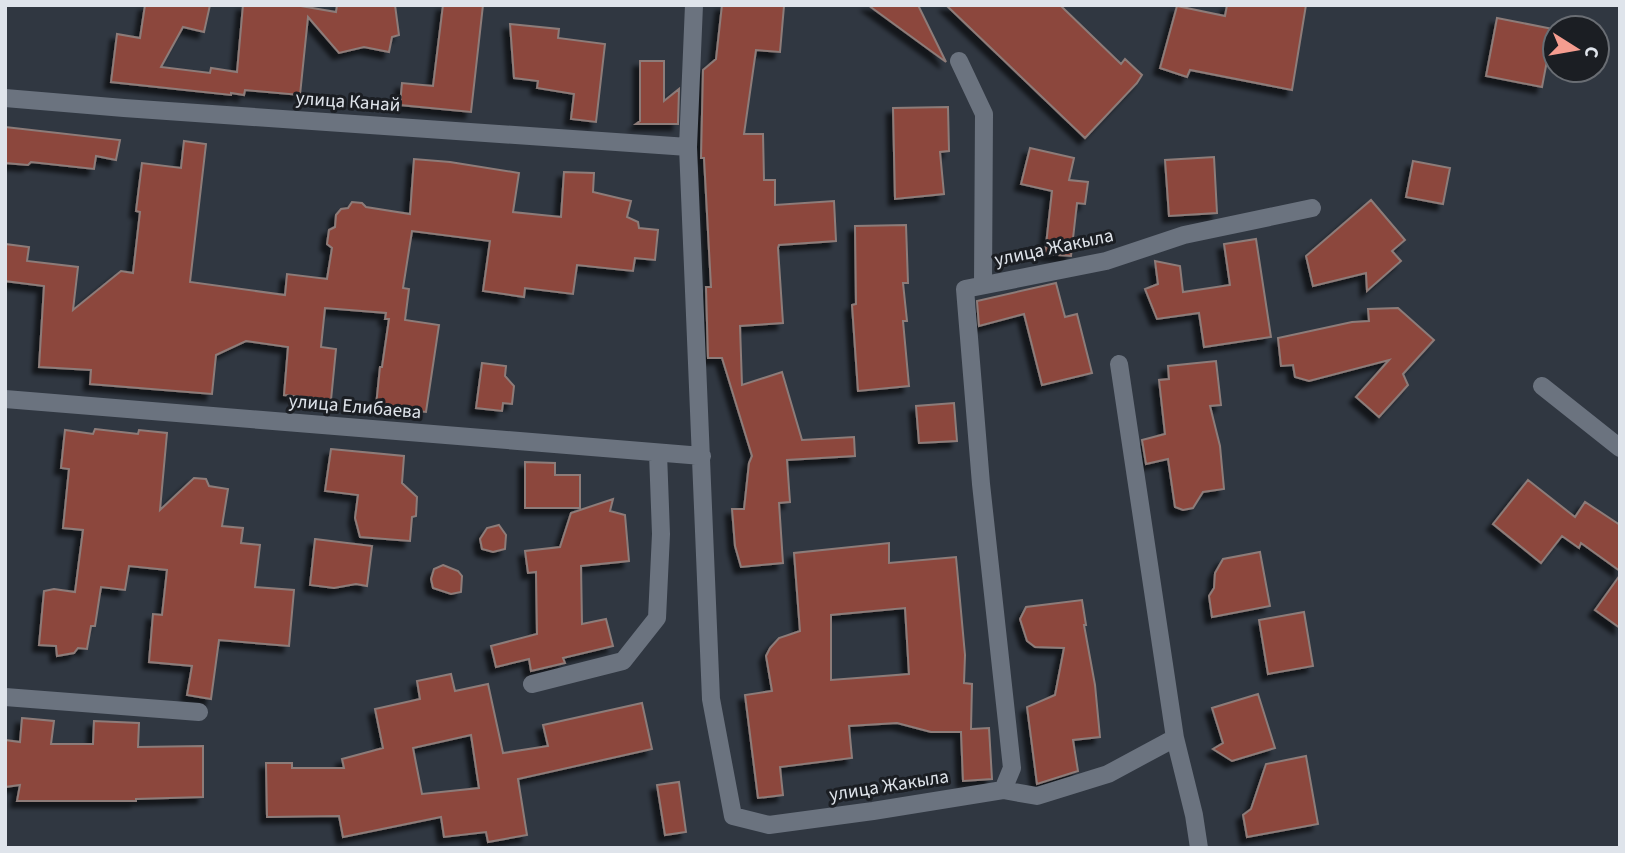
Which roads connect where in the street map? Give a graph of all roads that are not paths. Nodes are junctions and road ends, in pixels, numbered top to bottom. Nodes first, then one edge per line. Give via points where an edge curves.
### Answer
1 (694, 5) edge
2 (959, 61) dead end
3 (5, 98) edge
4 (688, 147) junction
5 (1312, 208) dead end
6 (983, 285) junction
7 (1119, 364) dead end
8 (1542, 386) dead end
9 (5, 399) edge
10 (1620, 448) edge
11 (658, 453) junction
12 (702, 456) junction
13 (531, 684) dead end
14 (5, 697) edge
15 (199, 712) dead end
16 (1175, 738) junction
17 (1003, 790) junction
18 (1199, 848) edge

1 - 4 street, улица Жакыла
2 - 6 street via 984,114
3 - 4 street, улица Канай
4 - 12 street, улица Жакыла
5 - 6 street, улица Жакыла via 1184,235 1106,261
6 - 17 street, улица Жакыла via 965,289 1012,768
7 - 16 street
8 - 10 street
9 - 11 street, улица Елибаева
11 - 12 street, улица Елибаева
11 - 13 street via 657,618 623,661
12 - 17 street, улица Жакыла via 711,699 733,816 769,825
14 - 15 street
16 - 17 street via 1108,774 1037,796
16 - 18 street

